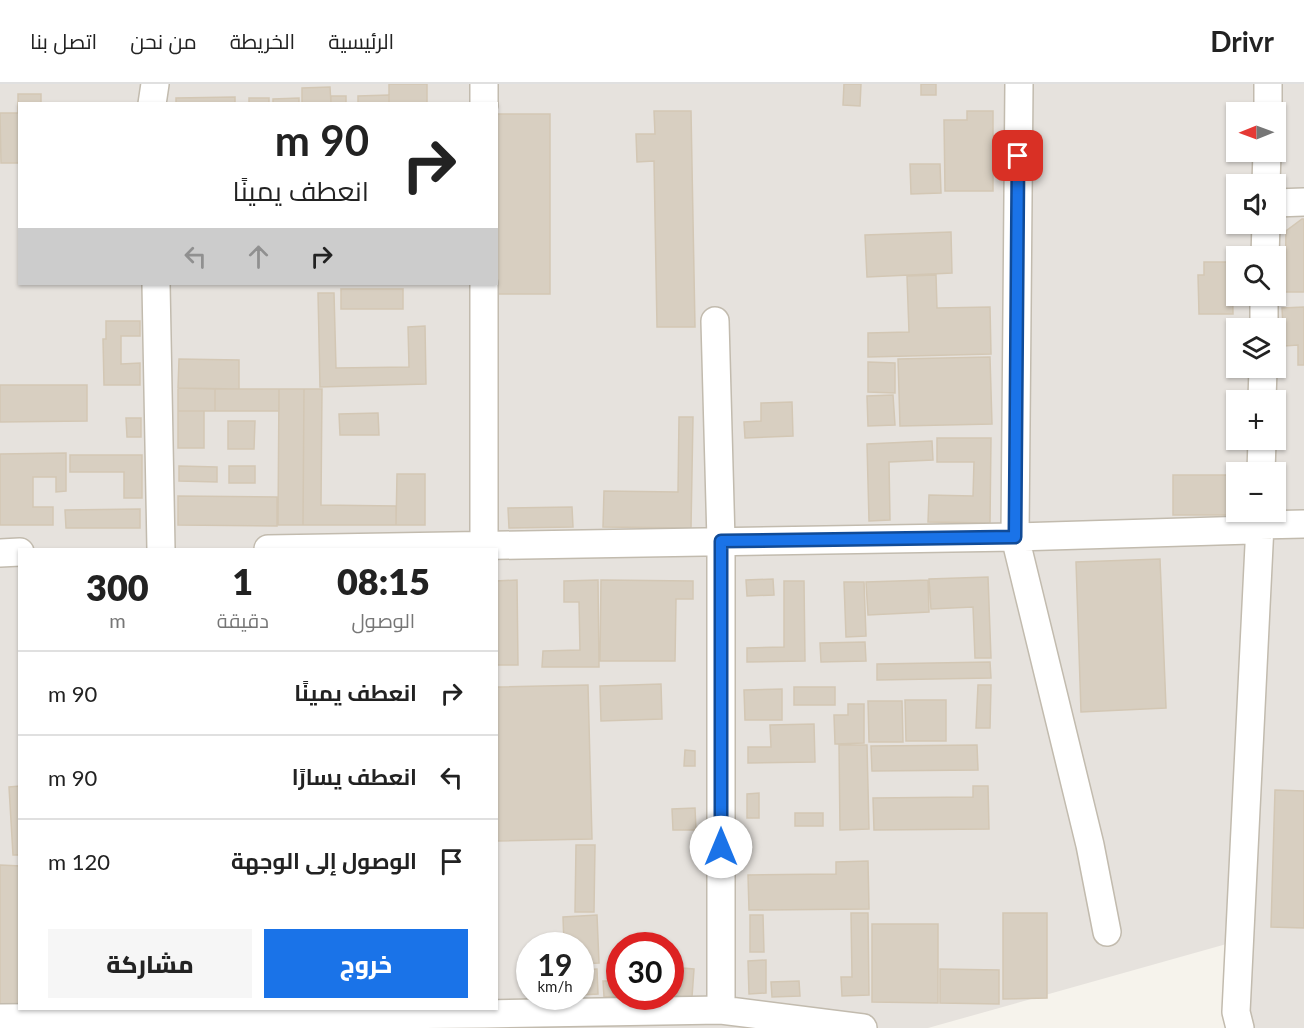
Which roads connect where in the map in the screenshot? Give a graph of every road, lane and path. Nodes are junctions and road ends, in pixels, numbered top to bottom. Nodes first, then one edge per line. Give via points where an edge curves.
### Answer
1 (155, 84) edge
2 (484, 84) edge
3 (1019, 84) edge
4 (1268, 84) edge
5 (152, 102) edge
6 (484, 102) edge
7 (1268, 102) edge
8 (1304, 202) edge
9 (1286, 203) edge
10 (156, 285) edge
11 (484, 285) edge
12 (715, 321) dead end
13 (1257, 522) edge
14 (1260, 522) edge
15 (1286, 522) edge
16 (1304, 524) edge
17 (1015, 537) junction
18 (721, 541) junction
19 (161, 548) edge
20 (484, 548) edge
21 (18, 552) edge
22 (0, 553) edge
23 (1107, 932) dead end
24 (721, 1010) junction
25 (485, 1017) edge
26 (0, 1018) edge
27 (163, 1018) edge
28 (863, 1028) edge
29 (1240, 1028) edge

1 - 5 street
2 - 6 street
3 - 17 street
4 - 7 street
8 - 9 street
10 - 19 street
11 - 20 street
12 - 18 street
13 - 17 street via 1251,530
14 - 29 street via 1236,1012
15 - 16 street
17 - 18 street
17 - 23 street via 1090,845
18 - 20 street
18 - 24 street
21 - 22 street
24 - 25 street
24 - 28 street
25 - 27 street
26 - 27 street

